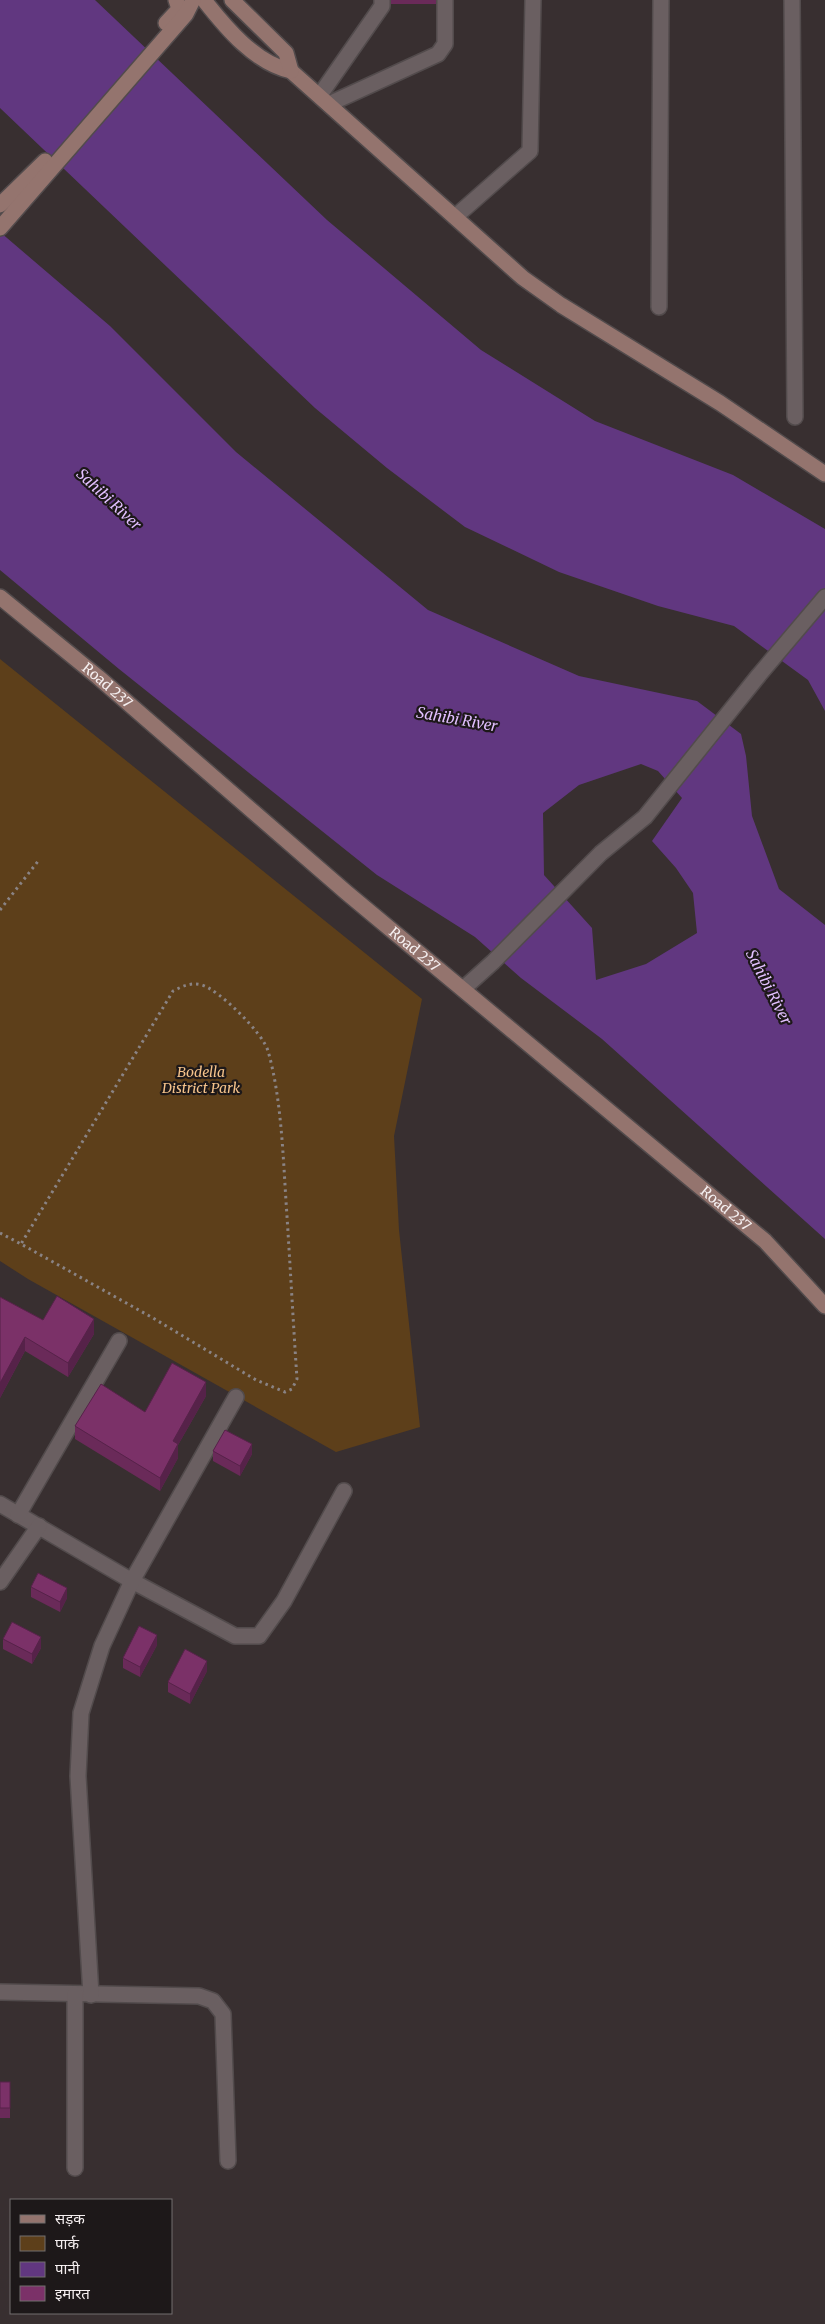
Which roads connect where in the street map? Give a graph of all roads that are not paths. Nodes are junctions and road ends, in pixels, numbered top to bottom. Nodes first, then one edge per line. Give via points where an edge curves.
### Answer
1 (193, 0) edge
2 (204, 0) edge
3 (232, 0) edge
4 (382, 0) edge
5 (445, 0) edge
6 (533, 0) edge
7 (661, 0) edge
8 (792, 0) edge
9 (180, 8) edge
10 (291, 70) junction
11 (324, 100) junction
12 (5, 210) edge
13 (455, 217) junction
14 (0, 228) edge
15 (659, 307) dead end
16 (795, 417) dead end
17 (825, 474) edge
18 (0, 597) edge
19 (825, 598) edge
20 (463, 989) junction
21 (825, 1306) edge
22 (119, 1341) dead end
23 (236, 1397) dead end
24 (344, 1491) dead end
25 (0, 1504) edge
26 (18, 1515) junction
27 (39, 1526) junction
28 (132, 1581) junction
29 (0, 1582) edge
30 (0, 1992) edge
31 (75, 1994) junction
32 (91, 1995) junction
33 (228, 2161) dead end
34 (75, 2168) dead end

1 - 9 street
2 - 10 street via 235,36 274,66
3 - 10 street via 286,53
4 - 11 street via 382,6
5 - 11 street via 445,44 438,54
6 - 13 street via 530,151
7 - 15 street
8 - 16 street
9 - 12 street
10 - 11 street
11 - 13 street
12 - 14 street
13 - 17 street via 524,278 561,305 720,402
18 - 20 street, Road 237
19 - 20 street via 646,817 601,853
20 - 21 street, Road 237 via 765,1241
22 - 26 street
23 - 28 street
24 - 28 street via 284,1601 259,1636 236,1636
25 - 26 street
26 - 27 street
27 - 28 street
27 - 29 street
28 - 32 street via 102,1646 81,1713 78,1776
30 - 31 street
31 - 32 street
31 - 34 street
32 - 33 street via 199,1996 213,2001 223,2014

